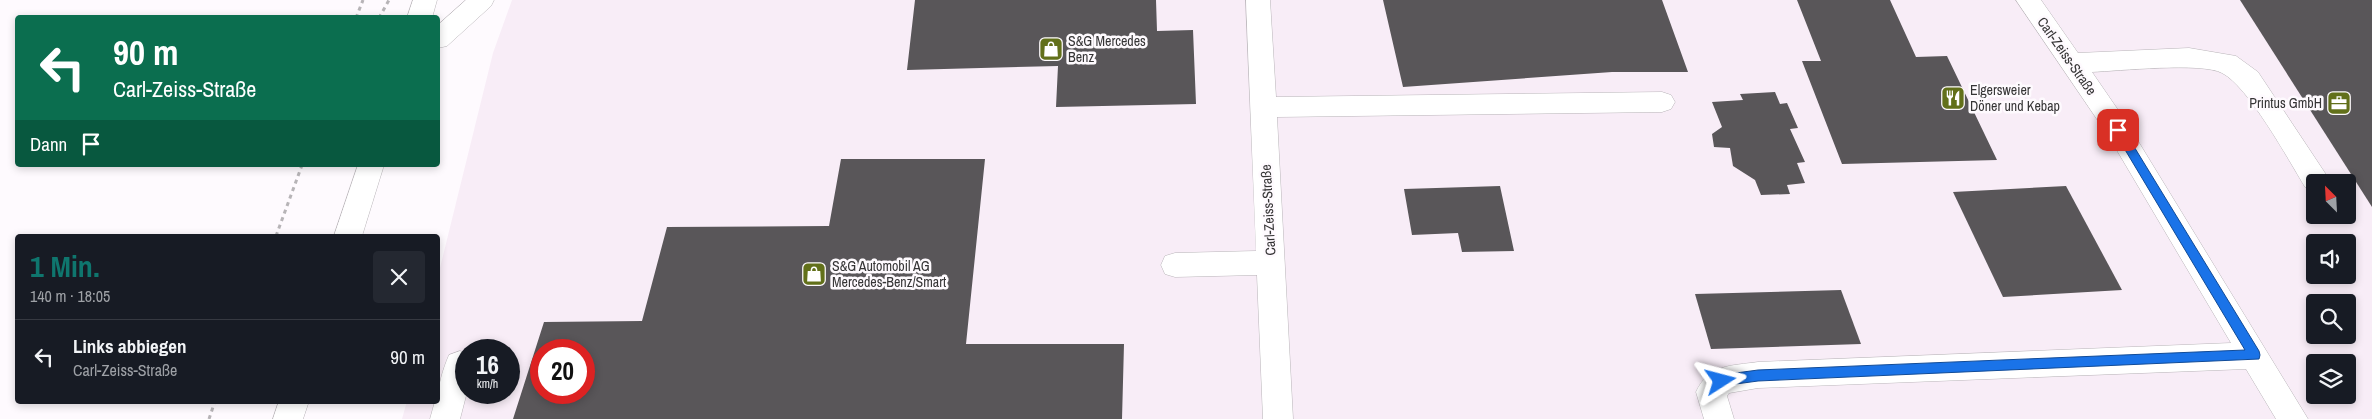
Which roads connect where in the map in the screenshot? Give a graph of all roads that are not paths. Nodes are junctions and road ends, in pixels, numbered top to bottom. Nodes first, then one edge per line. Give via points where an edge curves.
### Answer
1 (425, 0) edge
2 (482, 0) edge
3 (1258, 0) edge
4 (2028, 0) edge
5 (420, 15) edge
6 (440, 37) edge
7 (2072, 63) junction
8 (1662, 102) dead end
9 (1263, 107) junction
10 (370, 167) edge
11 (2312, 174) edge
12 (349, 234) edge
13 (1270, 263) junction
14 (1175, 265) dead end
15 (2254, 355) junction
16 (455, 382) edge
17 (293, 404) edge
18 (288, 419) edge
19 (445, 419) edge
20 (1278, 419) edge
21 (1719, 419) edge
22 (2293, 419) edge

1 - 5 street
2 - 6 street
3 - 9 street, Carl-Zeiss-Straße
4 - 7 street, Carl-Zeiss-Straße
7 - 11 street via 2189,58 2227,62 2250,79
7 - 15 street, Carl-Zeiss-Straße via 2118,130
8 - 9 street
9 - 13 street, Carl-Zeiss-Straße
10 - 12 street
13 - 14 street
13 - 20 street, Carl-Zeiss-Straße
15 - 21 street via 1758,375 1721,381 1711,392
15 - 22 street, Carl-Zeiss-Straße
16 - 19 street
17 - 18 street

